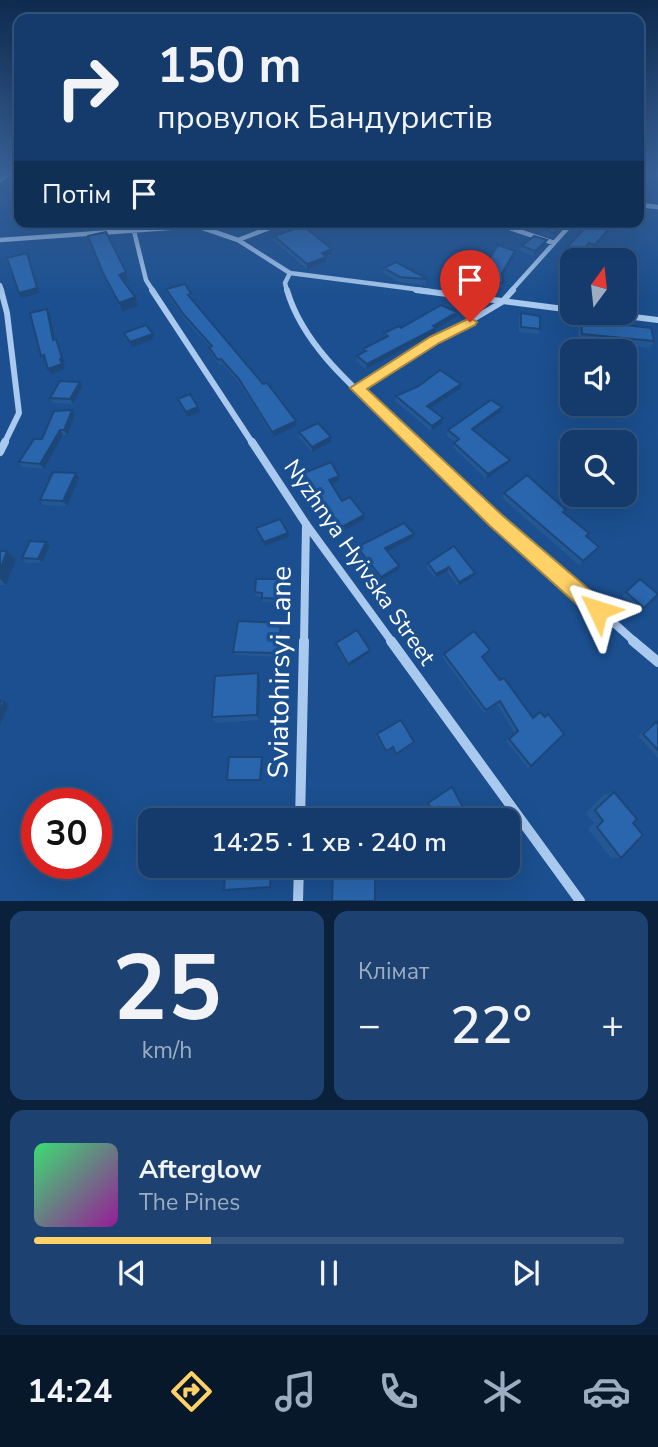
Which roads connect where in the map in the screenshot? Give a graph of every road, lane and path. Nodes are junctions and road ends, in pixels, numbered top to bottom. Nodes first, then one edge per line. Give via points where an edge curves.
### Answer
1 (172, 228) edge
2 (205, 228) edge
3 (269, 228) edge
4 (510, 228) edge
5 (568, 228) edge
6 (134, 231) junction
7 (0, 240) edge
8 (238, 240) junction
9 (554, 243) junction
10 (290, 272) junction
11 (0, 285) edge
12 (502, 302) junction
13 (560, 309) edge
14 (637, 317) edge
15 (658, 320) edge
16 (357, 388) junction
17 (0, 452) edge
18 (306, 524) junction
19 (658, 662) edge
20 (300, 808) edge
21 (299, 878) edge
22 (298, 901) edge
23 (580, 901) edge

1 - 6 street
2 - 8 street
3 - 8 street
4 - 9 street
5 - 9 street
6 - 7 street
6 - 18 street, Nyzhnya Hyivska Street via 146,280
8 - 10 street
9 - 12 street
10 - 12 street
10 - 16 street via 285,283 294,309
11 - 17 street via 19,413
12 - 13 street
12 - 16 street
14 - 15 street
16 - 19 street via 496,520
18 - 20 street, Sviatohirsyi Lane
18 - 23 street, Nyzhnya Hyivska Street
21 - 22 street

